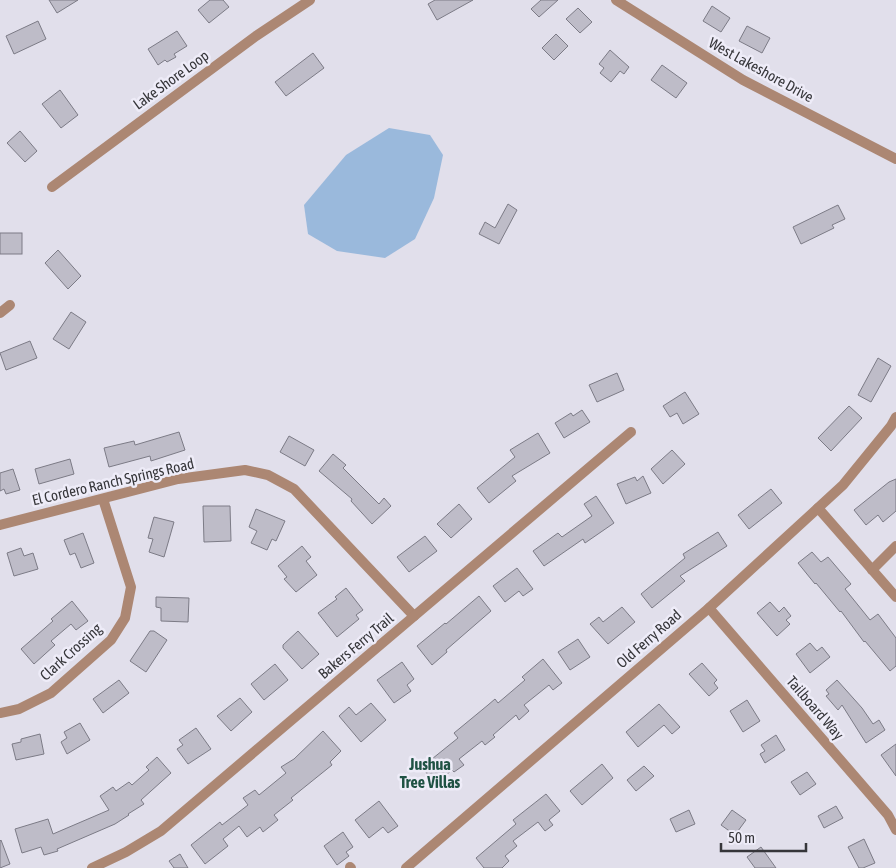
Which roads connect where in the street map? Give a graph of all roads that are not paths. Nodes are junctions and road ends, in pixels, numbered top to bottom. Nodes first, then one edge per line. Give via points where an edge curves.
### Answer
1 (310, 0) edge
2 (616, 0) edge
3 (896, 159) edge
4 (52, 187) dead end
5 (10, 305) dead end
6 (0, 313) edge
7 (896, 417) edge
8 (631, 432) dead end
9 (103, 499) junction
10 (818, 508) junction
11 (0, 525) edge
12 (896, 546) edge
13 (872, 570) junction
14 (896, 597) edge
15 (709, 608) junction
16 (414, 616) junction
17 (0, 713) edge
18 (896, 830) edge
19 (92, 868) edge
20 (406, 868) edge

1 - 4 street, Lake Shore Loop via 256,36
2 - 3 street, West Lakeshore Drive via 743,80
5 - 6 street
7 - 10 street, Old Ferry Road via 843,485
8 - 16 street, Bakers Ferry Trail
9 - 11 street, El Cordero Ranch Springs Road
9 - 16 street, El Cordero Ranch Springs Road via 178,479 244,470 268,475 294,488
9 - 17 street, Clark Crossing via 131,587 126,618 110,640 51,692 19,709
10 - 13 street
10 - 15 street, Old Ferry Road
12 - 13 street
13 - 14 street
15 - 18 street, Tailboard Way via 888,815
15 - 20 street, Old Ferry Road
16 - 19 street, Bakers Ferry Trail via 161,831

